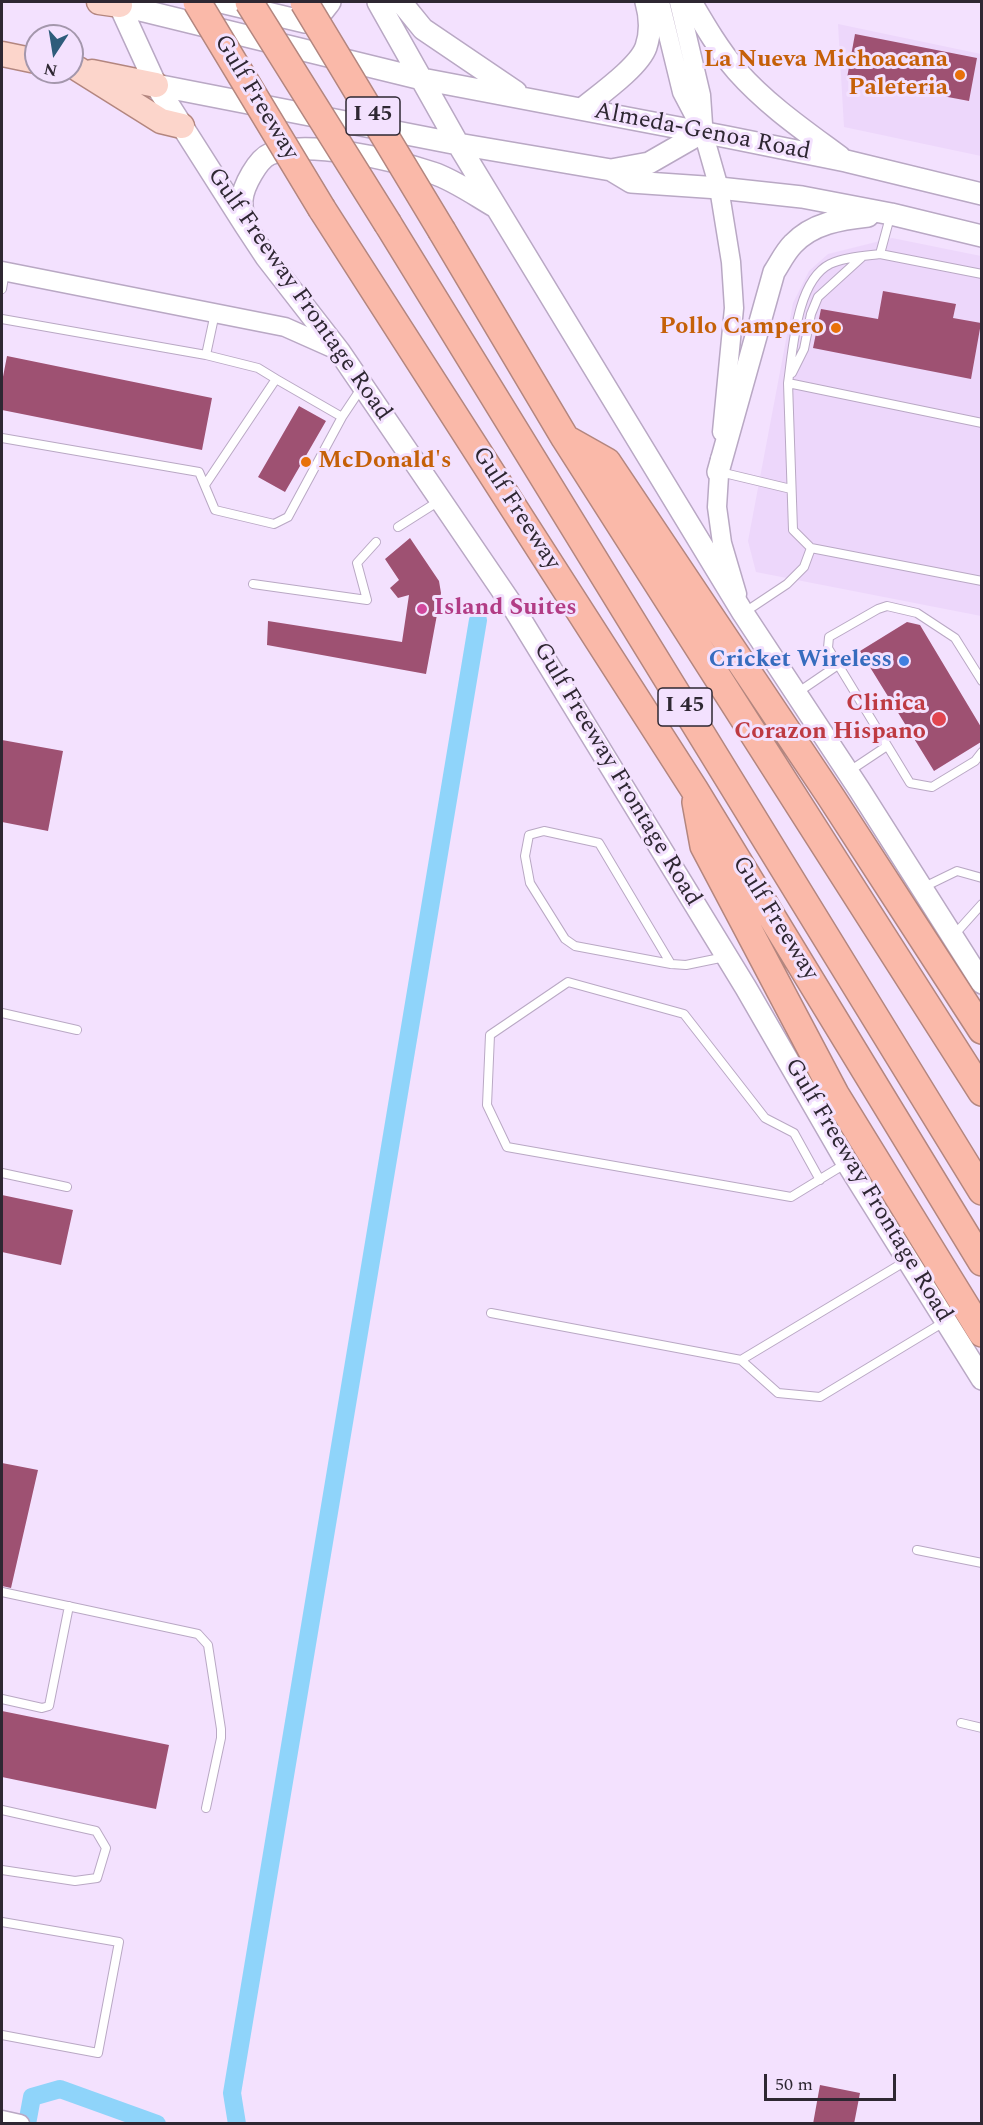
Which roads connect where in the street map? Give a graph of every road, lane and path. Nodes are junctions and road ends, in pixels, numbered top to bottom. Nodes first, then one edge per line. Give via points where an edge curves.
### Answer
1 (197, 2) edge
2 (221, 2) edge
3 (249, 2) edge
4 (304, 2) edge
5 (330, 2) edge
6 (378, 2) edge
7 (401, 2) edge
8 (646, 2) edge
9 (660, 2) edge
10 (679, 2) edge
11 (692, 2) edge
12 (112, 3) edge
13 (2, 54) edge
14 (24, 59) edge
15 (84, 71) edge
16 (84, 74) edge
17 (422, 79) junction
18 (156, 85) junction
19 (524, 97) junction
20 (582, 109) junction
21 (182, 126) junction
22 (703, 132) junction
23 (458, 144) junction
24 (846, 161) junction
25 (611, 170) junction
26 (719, 188) junction
27 (981, 194) edge
28 (499, 210) junction
29 (891, 214) junction
30 (245, 225) junction
31 (981, 236) edge
32 (880, 254) junction
33 (862, 257) junction
34 (981, 274) edge
35 (3, 277) edge
36 (215, 313) junction
37 (2, 319) edge
38 (339, 351) junction
39 (206, 356) junction
40 (276, 379) junction
41 (788, 383) junction
42 (362, 386) junction
43 (342, 417) junction
44 (981, 423) edge
45 (2, 438) edge
46 (565, 438) junction
47 (718, 472) junction
48 (205, 485) junction
49 (791, 489) junction
50 (440, 500) junction
51 (398, 527) dead end
52 (376, 542) dead end
53 (811, 548) junction
54 (981, 581) edge
55 (253, 584) dead end
56 (743, 613) junction
57 (838, 665) junction
58 (981, 681) edge
59 (795, 693) junction
60 (887, 746) junction
61 (981, 752) edge
62 (847, 773) junction
63 (694, 789) junction
64 (981, 878) edge
65 (922, 888) junction
66 (981, 904) edge
67 (953, 937) junction
68 (726, 957) junction
69 (671, 964) junction
70 (981, 982) edge
71 (2, 1013) edge
72 (77, 1030) dead end
73 (981, 1030) edge
74 (981, 1092) edge
75 (847, 1163) junction
76 (2, 1173) edge
77 (820, 1180) junction
78 (67, 1187) dead end
79 (981, 1191) edge
80 (907, 1260) junction
81 (981, 1262) edge
82 (491, 1313) dead end
83 (945, 1321) junction
84 (981, 1333) edge
85 (741, 1360) junction
86 (981, 1379) edge
87 (917, 1550) dead end
88 (981, 1563) edge
89 (2, 1592) edge
90 (69, 1606) junction
91 (2, 1699) edge
92 (961, 1723) dead end
93 (981, 1728) edge
94 (206, 1808) dead end
95 (2, 1810) edge
96 (2, 1870) edge
97 (2, 1922) edge
98 (2, 2035) edge

1 - 63 highway, Gulf Freeway / I 45, bridge via 322,209
2 - 5 main road via 305,22 319,17
3 - 79 highway, Gulf Freeway / I 45, bridge
4 - 46 highway, I 45, bridge
6 - 17 main road
7 - 19 main road via 430,34
8 - 20 main road via 650,18 645,49 625,74
9 - 22 street via 682,92
10 - 22 street via 701,95
11 - 24 main road via 711,37 738,71 777,109
12 - 17 main road, Almeda-Genoa Road
12 - 18 main road, Gulf Freeway Frontage Road
13 - 14 main road
15 - 18 main road
16 - 21 main road via 161,121
17 - 19 main road, Almeda-Genoa Road
17 - 23 main road
18 - 21 main road, Gulf Freeway Frontage Road
18 - 23 main road, Almeda-Genoa Road
19 - 20 main road, Almeda-Genoa Road
20 - 22 main road, Almeda-Genoa Road
21 - 30 main road, Gulf Freeway Frontage Road
22 - 24 main road, Almeda-Genoa Road
22 - 25 main road via 649,163
22 - 26 street
23 - 25 main road, Almeda-Genoa Road
23 - 28 main road
24 - 27 main road, Almeda-Genoa Road
25 - 26 main road, Almeda-Genoa Road via 631,182
26 - 29 main road, Almeda-Genoa Road via 802,197
26 - 47 street via 734,308
28 - 30 main road via 434,173 369,156 308,147 269,154 256,168 242,199
28 - 56 main road
29 - 31 main road, Almeda-Genoa Road
29 - 32 lane
29 - 47 main road via 839,219 810,230 792,245 774,272
30 - 38 main road, Gulf Freeway Frontage Road
32 - 33 lane
32 - 34 lane
33 - 41 lane via 818,297 804,349
33 - 41 lane via 829,264 813,279 802,302
35 - 36 street
36 - 38 street via 285,327
36 - 39 lane
37 - 39 lane
38 - 42 main road, Gulf Freeway Frontage Road
39 - 40 lane via 258,368
40 - 43 lane
40 - 48 lane
41 - 44 lane
41 - 49 lane
42 - 43 lane
42 - 50 main road, Gulf Freeway Frontage Road
43 - 48 lane via 288,517 274,524 215,510
45 - 48 lane via 199,472
46 - 73 highway via 608,462
46 - 74 highway, I 45
47 - 49 lane
47 - 56 street via 722,543
49 - 53 lane via 794,530
50 - 51 lane
50 - 68 main road, Gulf Freeway Frontage Road via 510,602
52 - 55 lane via 357,563 367,600
53 - 54 lane
53 - 56 lane via 804,567 787,584
56 - 59 main road
57 - 58 lane via 828,648 829,637 887,606 917,613 955,638
57 - 59 lane
57 - 60 lane
59 - 62 main road
60 - 61 lane via 910,783 932,787 975,761
60 - 62 lane
62 - 65 main road
63 - 81 highway, Gulf Freeway / I 45
63 - 84 highway via 704,846 835,1094
64 - 65 lane via 957,871
65 - 67 main road
66 - 67 lane
67 - 70 main road
68 - 69 lane
68 - 75 main road, Gulf Freeway Frontage Road
69 - 69 lane via 575,946 565,939 530,883 525,856 529,835 544,831 599,843
71 - 72 lane
75 - 77 lane
75 - 80 main road, Gulf Freeway Frontage Road
76 - 78 lane
77 - 77 lane via 791,1197 507,1147 487,1105 490,1035 568,982 684,1014 765,1118 794,1133
80 - 83 main road, Gulf Freeway Frontage Road
80 - 85 lane
82 - 85 lane
83 - 85 lane via 820,1397 778,1393
83 - 86 main road, Gulf Freeway Frontage Road
87 - 88 lane
89 - 90 lane
90 - 91 lane via 49,1706 42,1708
90 - 94 lane via 198,1634 208,1645 221,1738
92 - 93 lane
95 - 96 lane via 96,1831 106,1848 97,1878 75,1881
97 - 98 lane via 120,1942 98,2053

